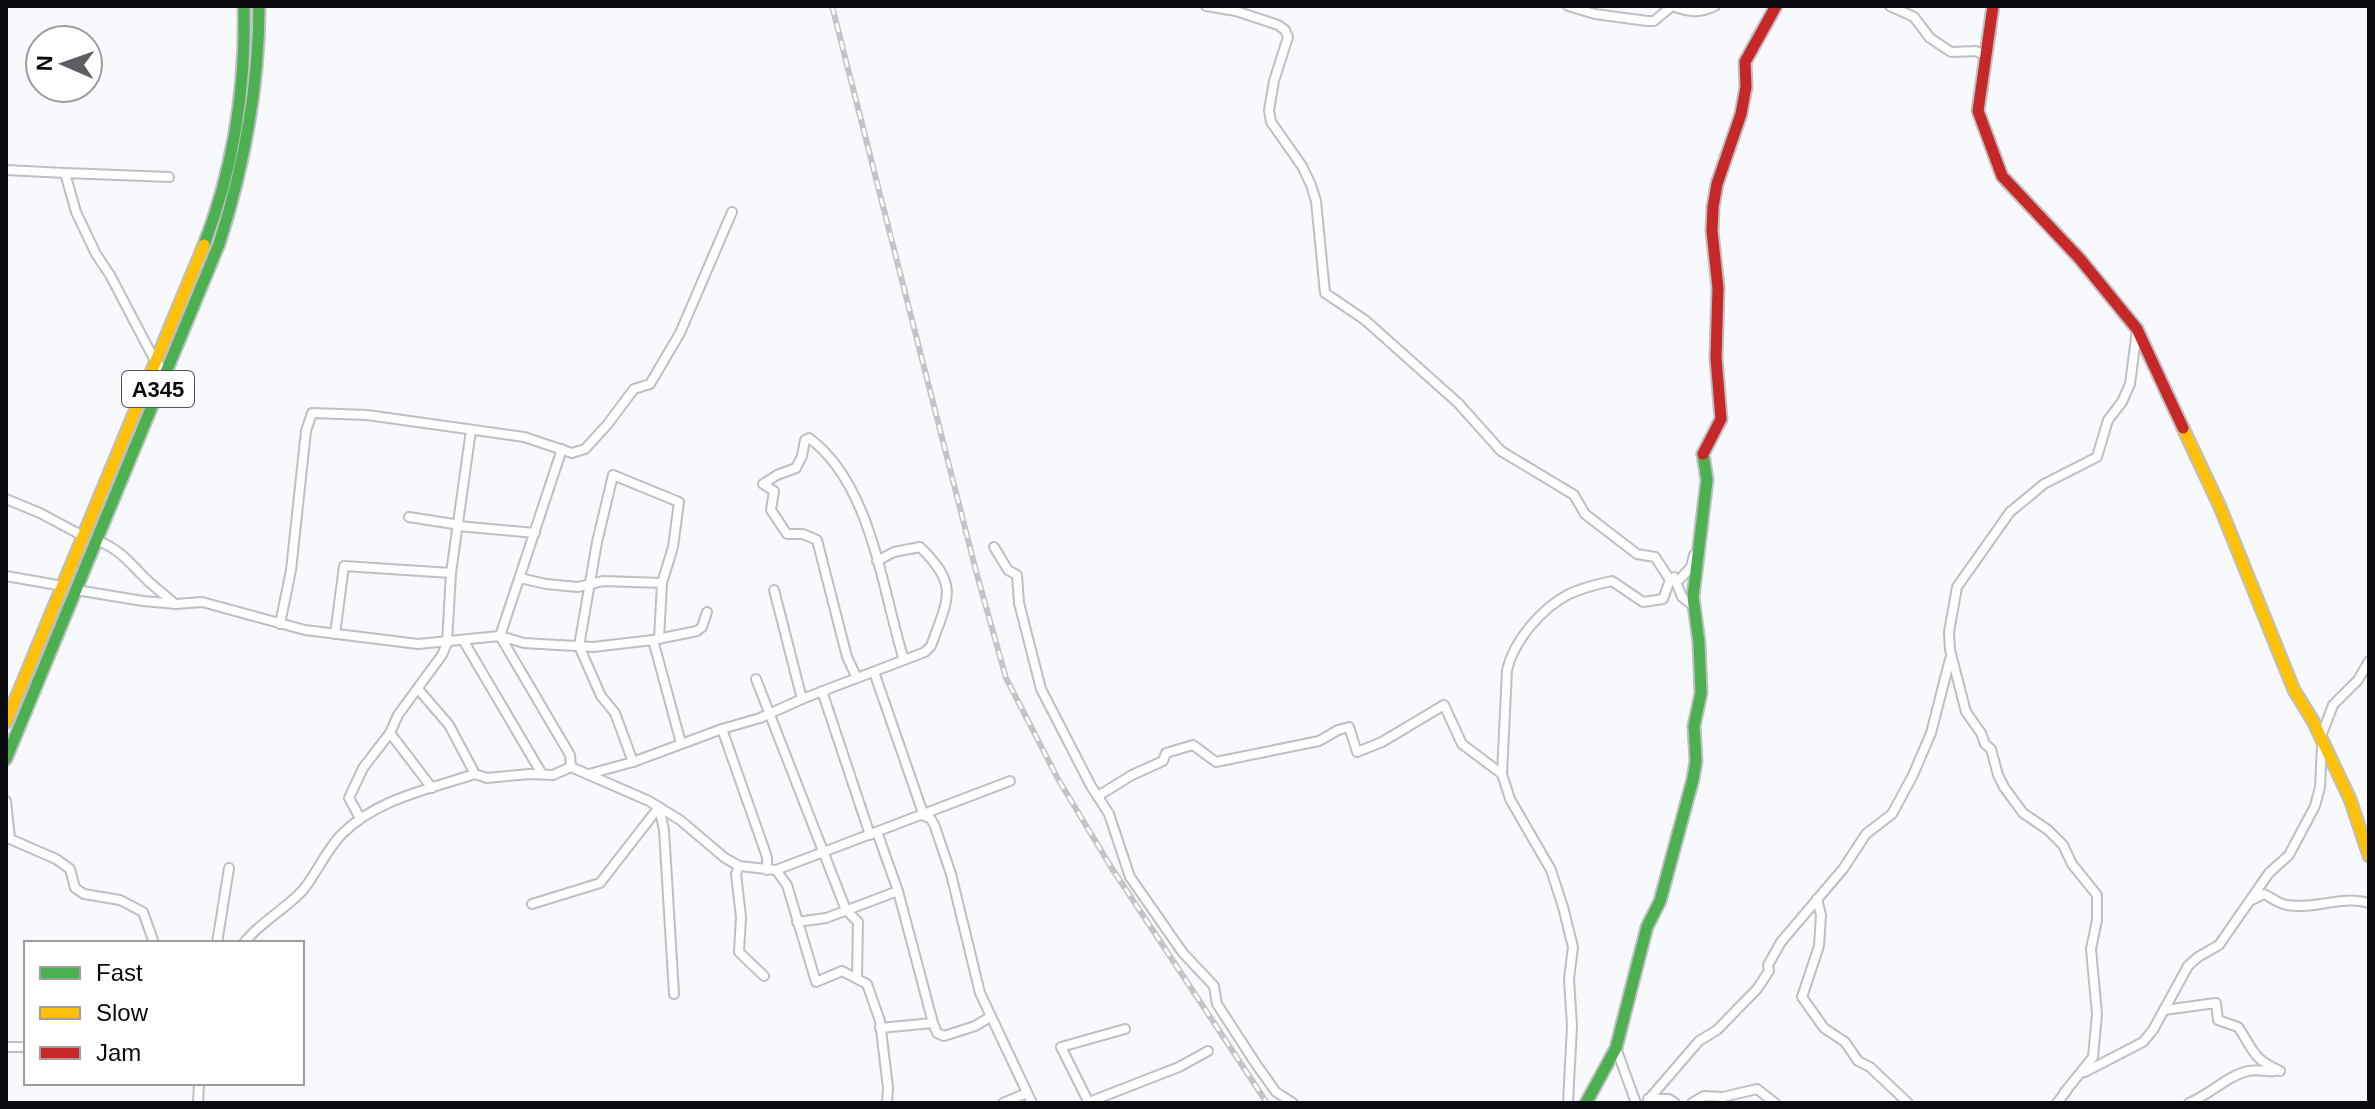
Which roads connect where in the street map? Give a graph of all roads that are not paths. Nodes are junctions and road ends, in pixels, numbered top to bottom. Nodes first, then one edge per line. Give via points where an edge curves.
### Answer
1 (244, 6) edge
2 (259, 6) edge
3 (1206, 6) edge
4 (1568, 6) edge
5 (1715, 6) edge
6 (1776, 6) edge
7 (1890, 6) edge
8 (1993, 6) edge
9 (1984, 55) junction
10 (6, 170) edge
11 (65, 173) junction
12 (169, 177) dead end
13 (732, 212) dead end
14 (2137, 329) junction
15 (154, 359) junction
16 (165, 372) junction
17 (471, 430) junction
18 (562, 449) junction
19 (6, 499) edge
20 (409, 517) dead end
21 (459, 526) junction
22 (535, 533) junction
23 (83, 536) junction
24 (96, 540) junction
25 (994, 547) dead end
26 (1696, 551) junction
27 (877, 561) junction
28 (451, 573) junction
29 (6, 576) edge
30 (520, 578) junction
31 (1674, 580) junction
32 (662, 583) junction
33 (63, 586) junction
34 (589, 586) junction
35 (76, 590) junction
36 (774, 590) dead end
37 (176, 604) junction
38 (1695, 607) junction
39 (707, 612) dead end
40 (280, 624) junction
41 (335, 634) junction
42 (500, 636) junction
43 (463, 640) junction
44 (656, 640) junction
45 (447, 643) junction
46 (579, 646) junction
47 (1950, 650) junction
48 (904, 660) junction
49 (2369, 661) edge
50 (874, 672) junction
51 (857, 678) junction
52 (756, 679) dead end
53 (418, 689) junction
54 (822, 691) junction
55 (802, 699) junction
56 (771, 714) junction
57 (6, 722) edge
58 (722, 729) junction
59 (390, 733) junction
60 (2321, 742) junction
61 (681, 743) junction
62 (6, 759) edge
63 (633, 762) junction
64 (571, 767) junction
65 (475, 774) junction
66 (542, 774) junction
67 (588, 774) junction
68 (1502, 774) junction
69 (1010, 781) dead end
70 (432, 788) junction
71 (1098, 796) junction
72 (6, 801) edge
73 (659, 807) junction
74 (924, 816) junction
75 (360, 818) junction
76 (874, 834) junction
77 (8, 840) edge
78 (823, 852) junction
79 (2369, 856) edge
80 (739, 866) junction
81 (229, 868) dead end
82 (772, 870) junction
83 (898, 891) junction
84 (1817, 899) junction
85 (2248, 903) junction
86 (2369, 903) edge
87 (532, 904) dead end
88 (846, 910) junction
89 (797, 922) junction
90 (153, 941) edge
91 (217, 941) edge
92 (246, 941) edge
93 (764, 976) dead end
94 (857, 977) junction
95 (674, 994) dead end
96 (2164, 1010) junction
97 (990, 1017) junction
98 (933, 1023) junction
99 (880, 1028) junction
100 (1125, 1029) dead end
101 (1616, 1048) junction
102 (1208, 1051) dead end
103 (1027, 1093) junction
104 (2064, 1093) junction
105 (1649, 1099) junction
106 (1636, 1101) edge
107 (887, 1103) edge
108 (1003, 1103) edge
109 (1032, 1103) edge
110 (1089, 1103) edge
111 (1293, 1103) edge
112 (1568, 1103) edge
113 (1586, 1103) edge
114 (1675, 1103) edge
115 (1692, 1103) edge
116 (1775, 1103) edge
117 (1908, 1103) edge
118 (2057, 1103) edge
119 (2189, 1103) edge

1 - 15 main road, A345 via 243,83 229,169
2 - 16 main road, A345 via 256,98 242,168 219,244
3 - 31 street via 1278,25 1288,37 1269,110 1316,201 1325,293 1365,320 1458,403 1501,451 1574,495 1585,514 1637,554 1655,557
4 - 5 street via 1647,21 1672,6 1702,13
6 - 26 main road via 1745,62 1741,114 1713,207 1721,419 1703,454 1707,480
7 - 9 street via 1914,17 1930,38 1951,52
8 - 9 main road
9 - 14 main road via 1978,111 2002,176
10 - 11 street
11 - 12 street
11 - 15 street via 89,240
13 - 18 street via 680,333 650,384 634,389 585,449
14 - 47 street via 2130,384 2108,420 2097,457 2044,484 2010,512 1957,587
14 - 60 main road
15 - 16 street
15 - 23 main road, A345
16 - 24 main road, A345
17 - 18 street
17 - 21 street
17 - 40 street via 312,413
18 - 22 street
19 - 23 street
20 - 21 street
21 - 22 street
21 - 28 street
22 - 30 street
23 - 33 main road, A345
24 - 35 main road, A345
24 - 37 street via 132,561
25 - 71 street via 1017,575 1041,689
26 - 31 street via 1691,567
26 - 38 main road
27 - 48 street
27 - 48 street via 920,547 939,566 947,587 931,646
27 - 51 street via 849,484 813,440 805,440 796,468 763,484 774,491 771,510 787,534 817,540
28 - 41 street via 344,566
28 - 45 street
29 - 33 street
30 - 34 street
30 - 42 street
31 - 38 street via 1682,597
31 - 68 street via 1663,599 1643,602 1612,581 1575,591 1527,632 1507,670
32 - 34 street via 603,581
32 - 34 street via 679,502 613,475
32 - 44 street
33 - 57 main road, A345
34 - 46 street
35 - 37 street
35 - 62 main road, A345
36 - 55 street
37 - 40 street via 212,604
38 - 101 main road via 1701,693 1693,779
39 - 44 street via 697,631
40 - 41 street
41 - 45 street
42 - 43 street
42 - 46 street
42 - 64 street via 570,755
43 - 45 street
43 - 66 street
44 - 46 street
44 - 61 street
45 - 53 street
46 - 63 street via 601,696 615,713
47 - 84 street via 1931,733 1896,807 1866,834
47 - 104 street via 1966,712 1991,749 2004,787 2023,813 2063,845 2097,895 2091,949 2097,1014 2093,1057
48 - 50 street
49 - 60 street via 2333,705
50 - 51 street
50 - 74 street
51 - 54 street
52 - 56 street
53 - 59 street
53 - 65 street via 449,725
54 - 55 street
54 - 76 street
55 - 56 street
56 - 58 street
56 - 78 street
58 - 61 street
58 - 82 street
59 - 70 street
59 - 75 street via 363,768 349,798
60 - 79 main road via 2350,799
60 - 85 street via 2315,806 2289,855
61 - 63 street
63 - 67 street
64 - 66 street
64 - 67 street
65 - 66 street
65 - 70 street
67 - 73 street
68 - 71 street via 1462,744 1444,705 1357,752 1349,727 1319,741 1216,762 1193,745 1166,753 1163,761
68 - 112 street via 1510,799 1551,870 1570,931
69 - 74 street
70 - 75 street
71 - 111 street via 1130,877 1183,953 1214,986 1217,1004 1263,1074
72 - 77 street
73 - 80 street
73 - 87 street via 600,883
73 - 95 street
74 - 76 street
74 - 97 street via 934,824 951,874
75 - 92 street via 339,836 302,891
76 - 78 street
76 - 83 street
77 - 90 street via 56,859 70,869 75,888 84,894 120,900 143,912
78 - 82 street
78 - 88 street
80 - 82 street
80 - 93 street via 739,952
81 - 91 street
82 - 89 street via 787,885
83 - 88 street
83 - 98 street
84 - 105 street via 1775,950 1757,989 1699,1041
84 - 117 street via 1820,936 1802,997 1824,1028
85 - 86 street via 2264,894 2297,906 2334,900
85 - 96 street via 2219,945 2188,966
88 - 89 street
88 - 94 street via 858,922
89 - 94 street via 816,982 842,971
94 - 99 street via 867,984
96 - 104 street via 2143,1042 2089,1068
96 - 119 street via 2216,1003 2218,1020 2238,1027 2251,1052 2280,1071 2249,1071
97 - 98 street via 944,1036
97 - 103 street
98 - 99 street
99 - 107 street
100 - 110 street via 1061,1047
101 - 106 street
101 - 113 main road
102 - 110 street
103 - 108 street
103 - 109 street
104 - 118 street
105 - 106 street
105 - 114 street
115 - 116 street via 1704,1096 1757,1089

